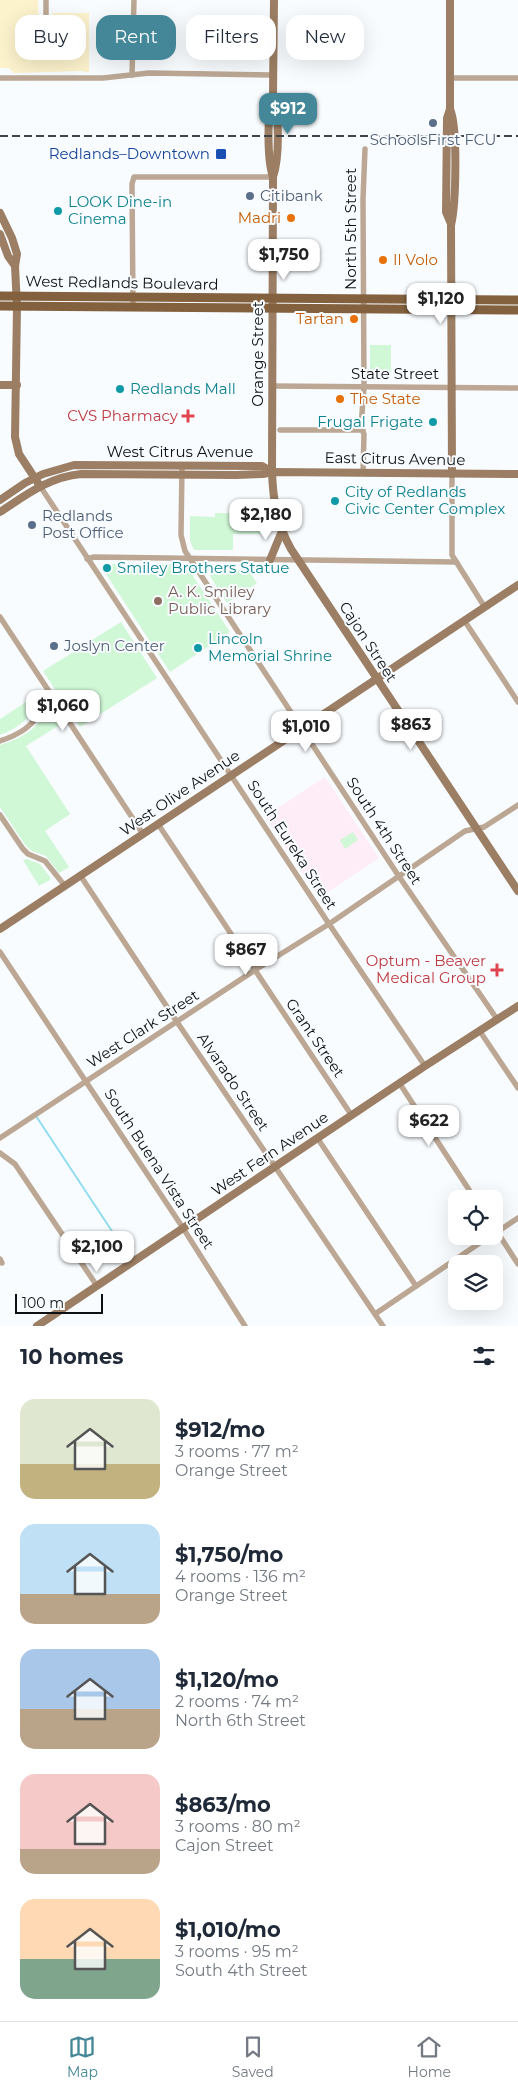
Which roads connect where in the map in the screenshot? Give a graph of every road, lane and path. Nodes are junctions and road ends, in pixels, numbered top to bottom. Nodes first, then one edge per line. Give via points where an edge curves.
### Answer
1 (46, 0) edge
2 (134, 0) edge
3 (274, 0) edge
4 (450, 0) edge
5 (46, 15) edge
6 (132, 74) junction
7 (273, 74) junction
8 (0, 78) edge
9 (450, 78) junction
10 (518, 78) edge
11 (365, 149) dead end
12 (273, 176) junction
13 (0, 213) edge
14 (0, 234) edge
15 (15, 266) junction
16 (0, 296) edge
17 (17, 296) junction
18 (451, 299) junction
19 (518, 300) edge
20 (133, 302) junction
21 (273, 304) junction
22 (363, 304) junction
23 (0, 306) edge
24 (17, 307) junction
25 (452, 310) junction
26 (518, 310) edge
27 (0, 385) edge
28 (16, 385) junction
29 (272, 386) junction
30 (364, 387) junction
31 (451, 387) junction
32 (518, 388) edge
33 (280, 430) dead end
34 (363, 430) junction
35 (182, 466) junction
36 (272, 472) junction
37 (363, 473) junction
38 (452, 474) junction
39 (518, 474) edge
40 (182, 475) junction
41 (34, 478) junction
42 (40, 486) junction
43 (0, 500) edge
44 (0, 512) edge
45 (282, 532) junction
46 (87, 559) junction
47 (190, 559) junction
48 (270, 560) junction
49 (298, 560) junction
50 (456, 562) junction
51 (518, 585) edge
52 (484, 606) junction
53 (0, 617) edge
54 (464, 620) junction
55 (376, 679) junction
56 (54, 699) junction
57 (518, 702) edge
58 (302, 729) junction
59 (0, 742) edge
60 (231, 776) junction
61 (518, 805) edge
62 (0, 814) edge
63 (158, 824) junction
64 (476, 828) junction
65 (143, 834) junction
66 (80, 875) junction
67 (398, 875) junction
68 (65, 886) junction
69 (518, 891) edge
70 (329, 924) junction
71 (0, 929) edge
72 (0, 952) edge
73 (255, 970) junction
74 (518, 1006) edge
75 (497, 1019) junction
76 (177, 1022) junction
77 (479, 1030) junction
78 (425, 1066) junction
79 (86, 1082) junction
80 (400, 1084) junction
81 (518, 1088) edge
82 (352, 1116) junction
83 (0, 1138) edge
84 (318, 1139) junction
85 (0, 1153) edge
86 (275, 1168) junction
87 (469, 1190) edge
88 (518, 1218) edge
89 (503, 1226) edge
90 (183, 1228) junction
91 (503, 1242) edge
92 (477, 1245) edge
93 (518, 1264) edge
94 (97, 1286) junction
95 (416, 1286) junction
96 (375, 1314) junction
97 (37, 1326) edge
98 (245, 1326) edge
99 (383, 1326) edge

1 - 5 street
2 - 6 street
3 - 7 street, Orange Street
4 - 9 street
6 - 7 street
6 - 8 street via 103,78
7 - 12 street, Orange Street via 273,94 269,105 269,167
9 - 10 street
9 - 18 street via 450,109 454,118
11 - 22 street, North 5th Street
12 - 20 street via 136,176 132,180
12 - 21 street, Orange Street
13 - 15 street via 16,251
14 - 15 street
15 - 17 street
16 - 17 main road, West Redlands Boulevard
17 - 20 main road, West Redlands Boulevard
17 - 24 street
18 - 19 main road
18 - 22 main road
18 - 25 street
20 - 21 main road, West Redlands Boulevard
20 - 24 main road, West Redlands Boulevard
21 - 22 main road, West Redlands Boulevard
21 - 29 street, Orange Street
22 - 25 main road
22 - 30 street, North 5th Street
23 - 24 main road, West Redlands Boulevard
24 - 28 street
25 - 26 main road
25 - 31 street
27 - 28 street
28 - 41 street via 16,442 19,454
29 - 30 street, State Street
29 - 36 street, Orange Street
30 - 31 street, State Street
30 - 34 street, North 5th Street
31 - 32 street, State Street
31 - 38 street
33 - 34 street
34 - 37 street, North 5th Street
35 - 36 street, West Citrus Avenue via 262,466
35 - 40 street, South 4th Street
35 - 41 street, West Citrus Avenue via 74,466
36 - 37 street, East Citrus Avenue
36 - 40 street, West Citrus Avenue
36 - 45 street, Cajon Street via 273,497
37 - 38 street, East Citrus Avenue
38 - 39 street, East Citrus Avenue
38 - 50 street via 451,553
40 - 42 street, West Citrus Avenue via 81,474 58,478
40 - 47 street, South 4th Street via 181,535
41 - 42 street
41 - 43 street, West Citrus Avenue
42 - 44 street, West Citrus Avenue
42 - 46 street, South Eureka Street
45 - 48 street
45 - 49 street, Cajon Street
46 - 47 street
46 - 60 street, South Eureka Street
47 - 48 street
47 - 58 street, South 4th Street
48 - 49 street
49 - 50 street
49 - 55 street, Cajon Street
50 - 52 street
51 - 52 street, West Olive Avenue
52 - 54 street, West Olive Avenue
53 - 56 street
54 - 55 street, West Olive Avenue
54 - 57 street
55 - 58 street, West Olive Avenue
55 - 64 street, Cajon Street
56 - 59 street via 31,726
56 - 65 street
58 - 60 street, West Olive Avenue
58 - 67 street, South 4th Street
60 - 63 street, West Olive Avenue
60 - 70 street, South Eureka Street
61 - 64 street, West Clark Street via 484,827
62 - 68 street via 23,849 28,854 41,857
63 - 65 street, West Olive Avenue
63 - 73 street, Grant Street
64 - 67 street, West Clark Street via 465,830
64 - 69 street, Cajon Street
65 - 66 street, West Olive Avenue
66 - 68 street, West Olive Avenue
66 - 76 street, Alvarado Street
67 - 70 street, West Clark Street
67 - 75 street, South 4th Street
68 - 71 street, West Olive Avenue
70 - 73 street, West Clark Street
70 - 78 street, South Eureka Street
72 - 79 street, South Buena Vista Street
73 - 76 street, West Clark Street
73 - 82 street, Grant Street
74 - 75 street, West Fern Avenue
75 - 77 street, West Fern Avenue
76 - 79 street, West Clark Street
76 - 86 street, Alvarado Street
77 - 78 street, West Fern Avenue
77 - 81 street
78 - 80 street, West Fern Avenue
79 - 83 street, West Clark Street
79 - 90 street, South Buena Vista Street
80 - 82 street, West Fern Avenue
80 - 87 street
82 - 84 street, West Fern Avenue
84 - 86 street, West Fern Avenue
84 - 95 street
85 - 94 street via 15,1164
86 - 90 street, West Fern Avenue
86 - 96 street, Alvarado Street
88 - 89 street
90 - 94 street, West Fern Avenue
90 - 98 street, South Buena Vista Street
91 - 93 street
92 - 95 street
94 - 97 street, West Fern Avenue
95 - 96 street
96 - 99 street, Alvarado Street

